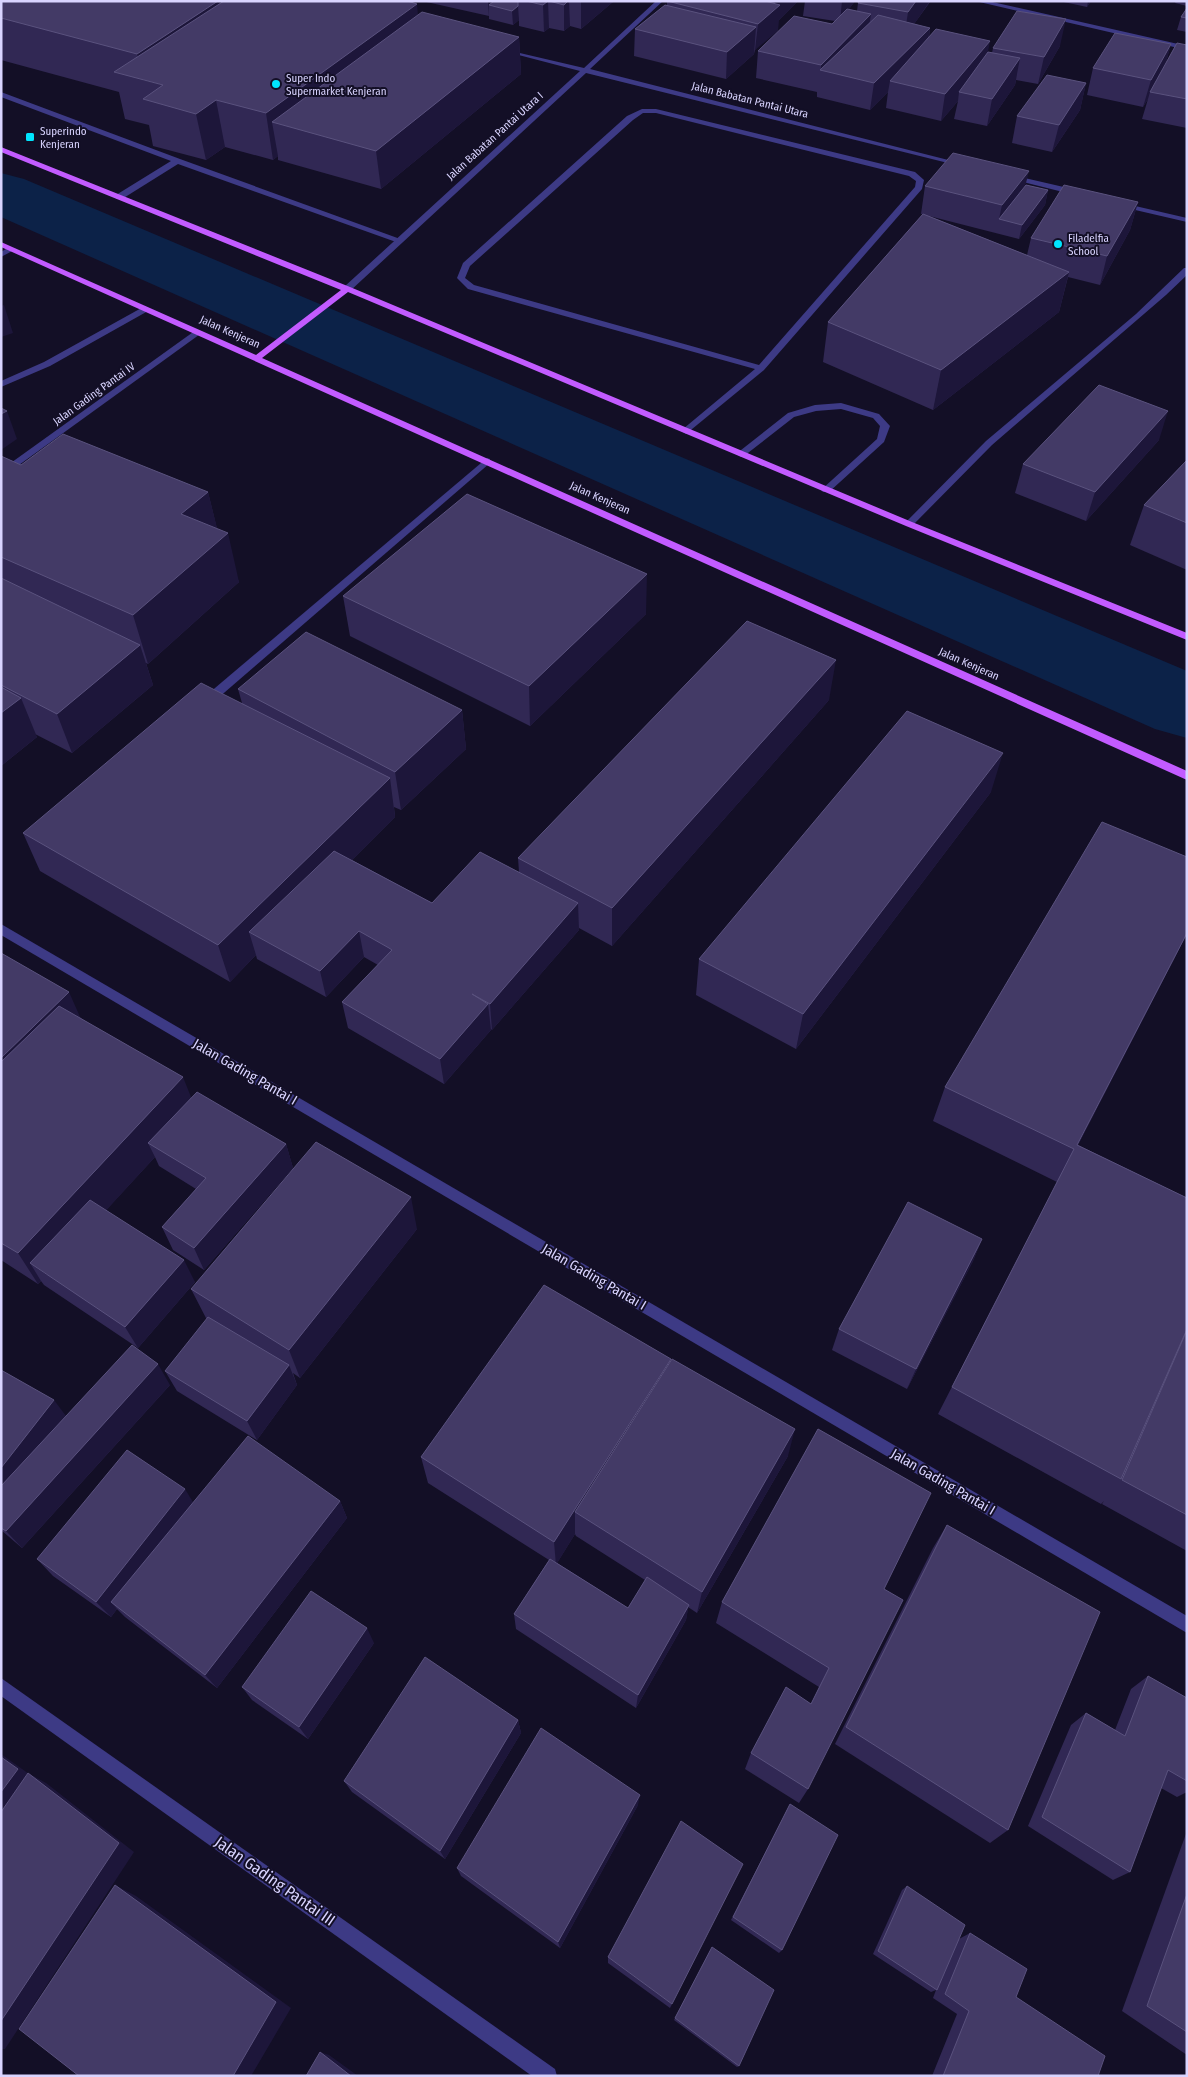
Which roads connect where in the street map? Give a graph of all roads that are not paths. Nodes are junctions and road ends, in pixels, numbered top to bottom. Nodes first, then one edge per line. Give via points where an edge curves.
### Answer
1 (660, 1) edge
2 (978, 1) edge
3 (1187, 48) edge
4 (499, 49) edge
5 (584, 70) junction
6 (1, 94) edge
7 (1, 149) edge
8 (177, 161) junction
9 (977, 168) edge
10 (1006, 175) edge
11 (1082, 194) edge
12 (119, 197) junction
13 (1110, 201) edge
14 (1187, 220) edge
15 (398, 240) junction
16 (1, 244) edge
17 (12, 249) junction
18 (1, 255) edge
19 (1187, 270) edge
20 (345, 290) junction
21 (145, 309) junction
22 (199, 332) junction
23 (261, 356) junction
24 (761, 368) junction
25 (1, 384) edge
26 (686, 432) junction
27 (741, 454) junction
28 (487, 461) junction
29 (1, 475) edge
30 (826, 490) junction
31 (909, 524) junction
32 (1187, 637) edge
33 (198, 708) edge
34 (1187, 776) edge
35 (1, 929) edge
36 (1187, 1624) edge
37 (1, 1686) edge
38 (548, 2076) edge

1 - 5 street, Jalan Babatan Pantai Utara I
2 - 3 street
4 - 5 street, Jalan Babatan Pantai Utara
5 - 9 street, Jalan Babatan Pantai Utara
5 - 15 street, Jalan Babatan Pantai Utara I
6 - 8 street
7 - 12 main road
8 - 12 street
8 - 15 street
10 - 11 street
12 - 20 main road
13 - 14 street
15 - 20 street, Jalan Babatan Pantai Utara I
16 - 17 main road, Jalan Kenjeran
17 - 18 street
17 - 21 main road, Jalan Kenjeran
19 - 31 street via 1100,350 987,444
20 - 23 main road
20 - 26 main road
21 - 22 main road, Jalan Kenjeran
21 - 25 street via 47,364
22 - 23 main road, Jalan Kenjeran
22 - 29 street, Jalan Gading Pantai IV
23 - 28 main road, Jalan Kenjeran
24 - 24 street via 471,287 461,278 466,265 630,118 642,111 656,111 912,174 920,180 919,187
24 - 26 street
26 - 27 main road
27 - 30 main road
27 - 30 street via 791,415 815,408 841,406 876,416 885,426 881,440
28 - 33 street
28 - 34 main road, Jalan Kenjeran
30 - 31 main road
31 - 32 main road
35 - 36 street, Jalan Gading Pantai I
37 - 38 street, Jalan Gading Pantai III

